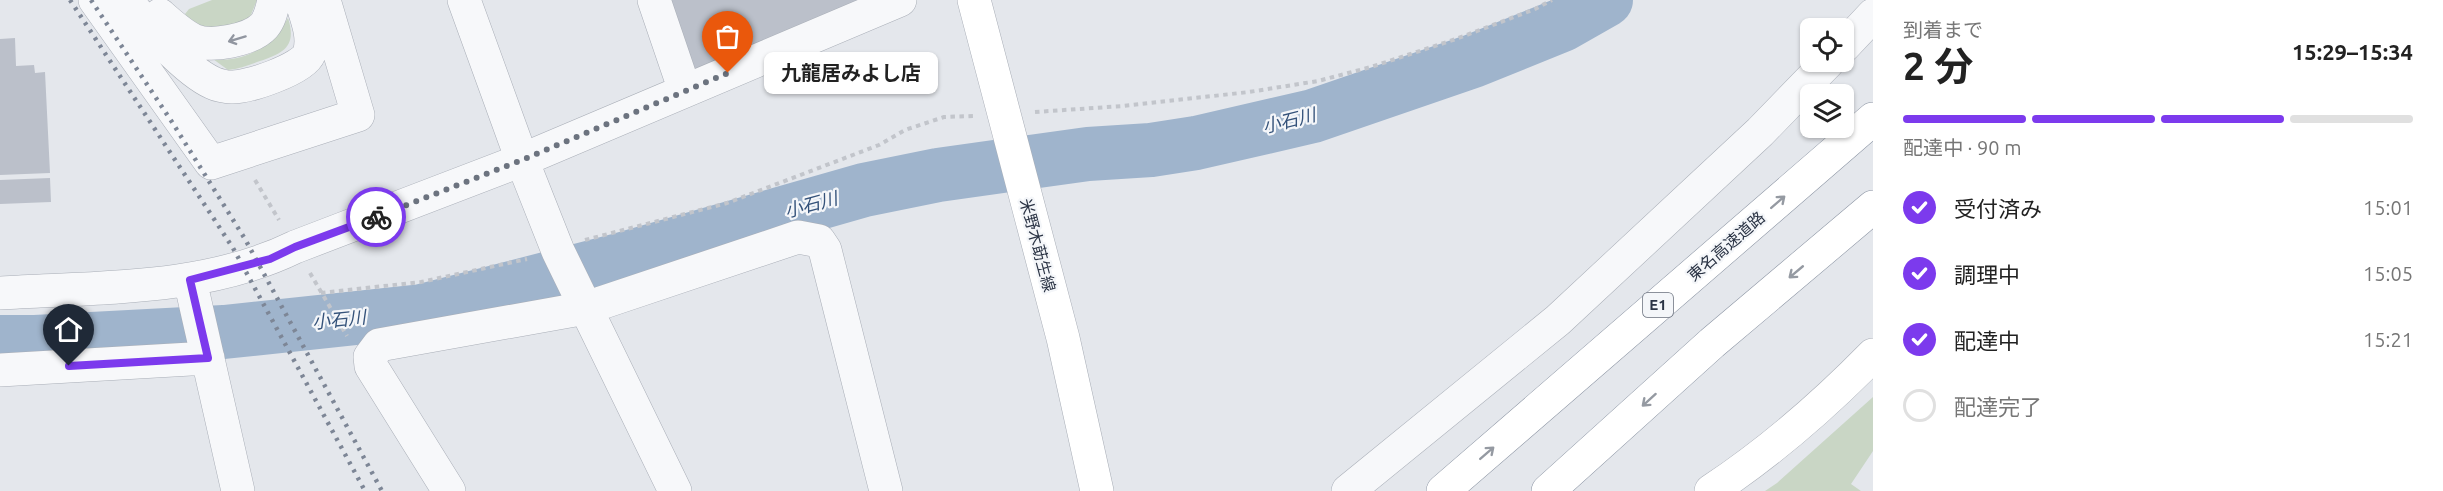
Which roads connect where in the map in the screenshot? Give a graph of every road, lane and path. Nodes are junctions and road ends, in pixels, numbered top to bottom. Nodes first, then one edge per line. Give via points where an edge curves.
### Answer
1 (95, 0) edge
2 (140, 0) edge
3 (274, 0) edge
4 (291, 0) edge
5 (301, 0) edge
6 (324, 0) edge
7 (464, 0) edge
8 (654, 0) edge
9 (900, 0) edge
10 (974, 0) edge
11 (1552, 0) edge
12 (1873, 15) edge
13 (1854, 35) edge
14 (1818, 72) edge
15 (685, 91) junction
16 (1004, 114) junction
17 (1873, 119) edge
18 (239, 154) junction
19 (522, 160) junction
20 (1873, 207) edge
21 (295, 247) junction
22 (558, 250) junction
23 (192, 290) junction
24 (0, 293) edge
25 (321, 293) dead end
26 (326, 303) dead end
27 (586, 308) junction
28 (343, 332) dead end
29 (206, 352) junction
30 (1873, 355) edge
31 (0, 370) edge
32 (238, 491) edge
33 (449, 491) edge
34 (675, 491) edge
35 (886, 491) edge
36 (1097, 491) edge
37 (1348, 491) edge
38 (1443, 491) edge
39 (1548, 491) edge
40 (1711, 491) edge

1 - 18 street via 211,163
3 -> 2 street via 263,27 242,38 216,44 195,41
2 - 4 street via 172,40 219,78 279,64 296,48 299,26
2 - 5 street via 160,38 187,65 213,83 232,87 295,69 309,55 311,34
6 - 18 street via 358,115
7 - 19 street
8 - 15 street
9 - 15 street
10 - 16 main road, 米野木莇生線
11 - 16 path via 1456,39 1318,81 1124,106
12 - 13 street
14 - 37 street via 1760,132 1558,320
15 - 19 street
16 - 22 path via 944,117 727,202
16 - 36 main road, 米野木莇生線 via 1063,338
38 -> 17 main road, 東名高速道路 / E1
18 - 21 path
19 - 21 street
19 - 22 street
20 -> 39 main road via 1712,343
21 - 23 street
22 - 25 path via 421,282
22 - 27 street
23 - 24 street
23 - 29 street
26 - 28 path
27 - 33 street via 386,343 373,351 370,366
27 - 34 street
27 - 35 street via 798,237 819,241 825,250
29 - 31 street
29 - 32 street
30 - 40 main road via 1810,415 1750,465

